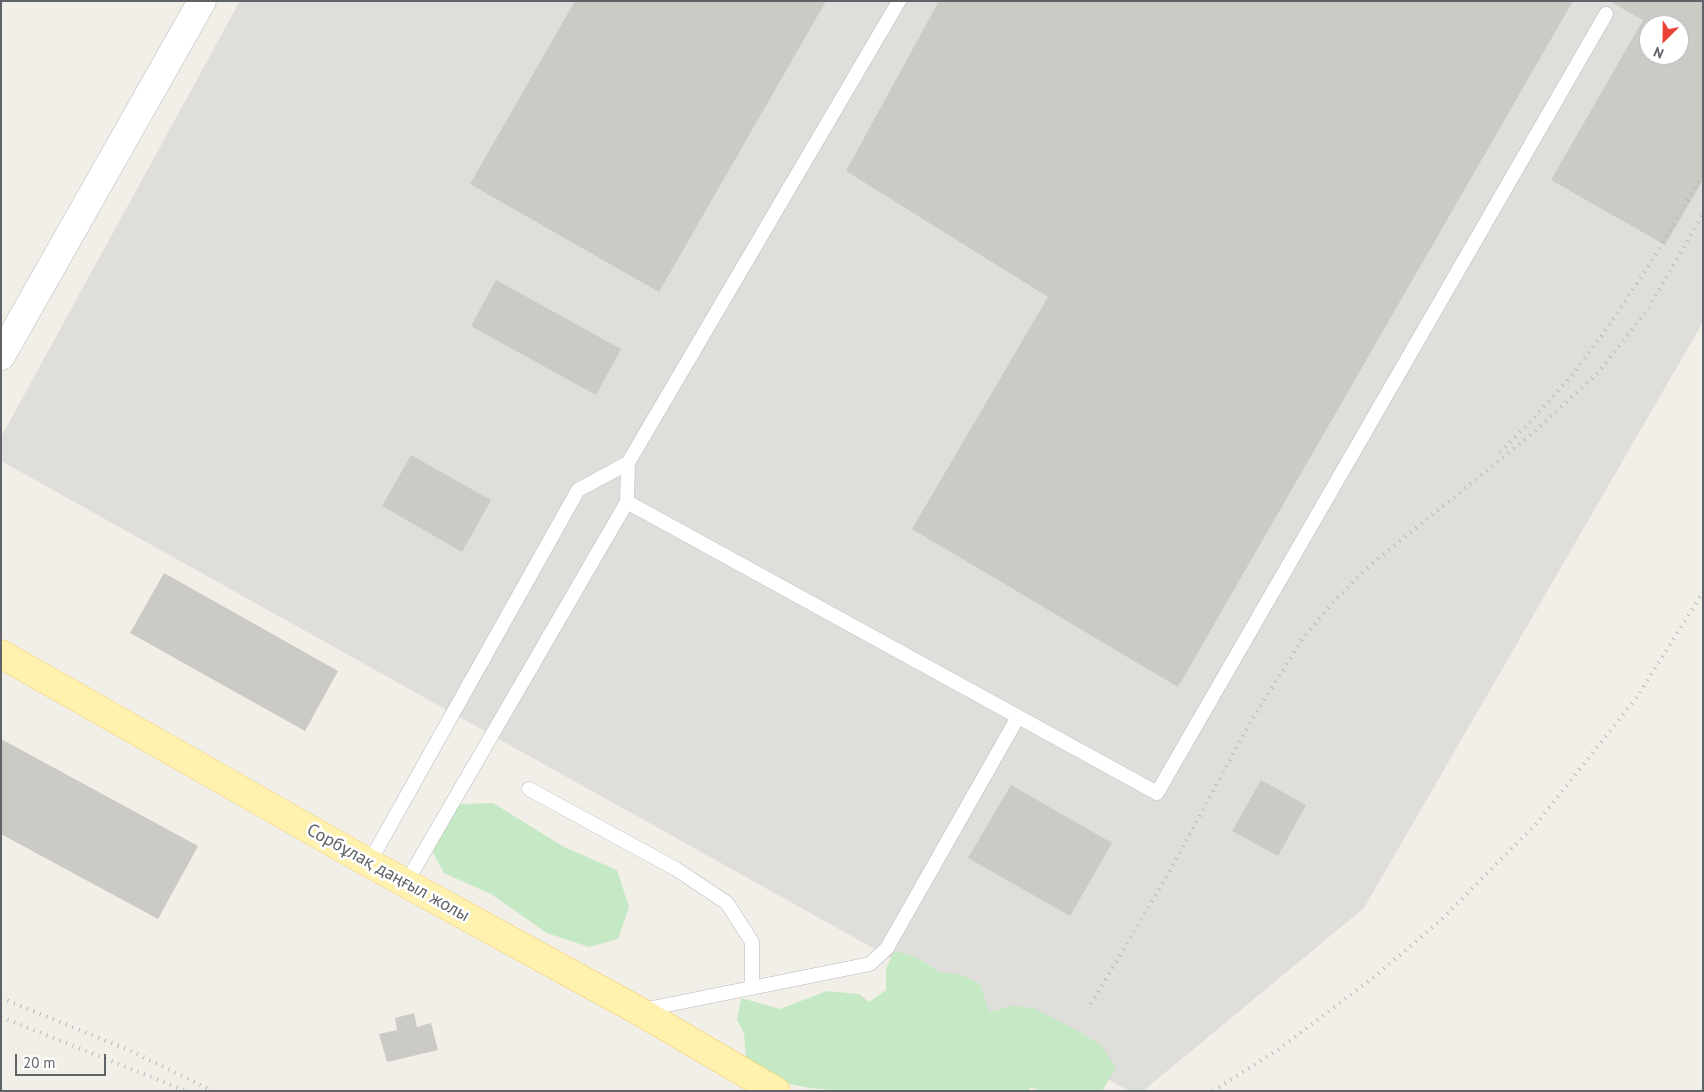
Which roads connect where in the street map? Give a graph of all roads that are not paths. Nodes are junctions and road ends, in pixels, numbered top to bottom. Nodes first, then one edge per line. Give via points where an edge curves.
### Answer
1 (202, 1) edge
2 (899, 1) edge
3 (1606, 14) dead end
4 (1, 356) edge
5 (628, 463) junction
6 (627, 502) junction
7 (1, 654) edge
8 (1018, 717) junction
9 (529, 789) dead end
10 (369, 863) junction
11 (406, 883) junction
12 (752, 988) junction
13 (639, 1011) junction
14 (776, 1091) edge

1 - 4 street
2 - 5 lane
3 - 8 lane via 1157,793
5 - 6 lane
5 - 10 lane via 578,490
6 - 8 lane
6 - 11 lane
7 - 10 main road, Сорбұлақ даңғыл жолы
8 - 12 lane via 887,948 870,964
9 - 12 lane via 676,869 726,903 752,942
10 - 11 main road, Сорбұлақ даңғыл жолы
11 - 13 main road, Сорбұлақ даңғыл жолы
12 - 13 lane
13 - 14 main road, Сорбұлақ даңғыл жолы

